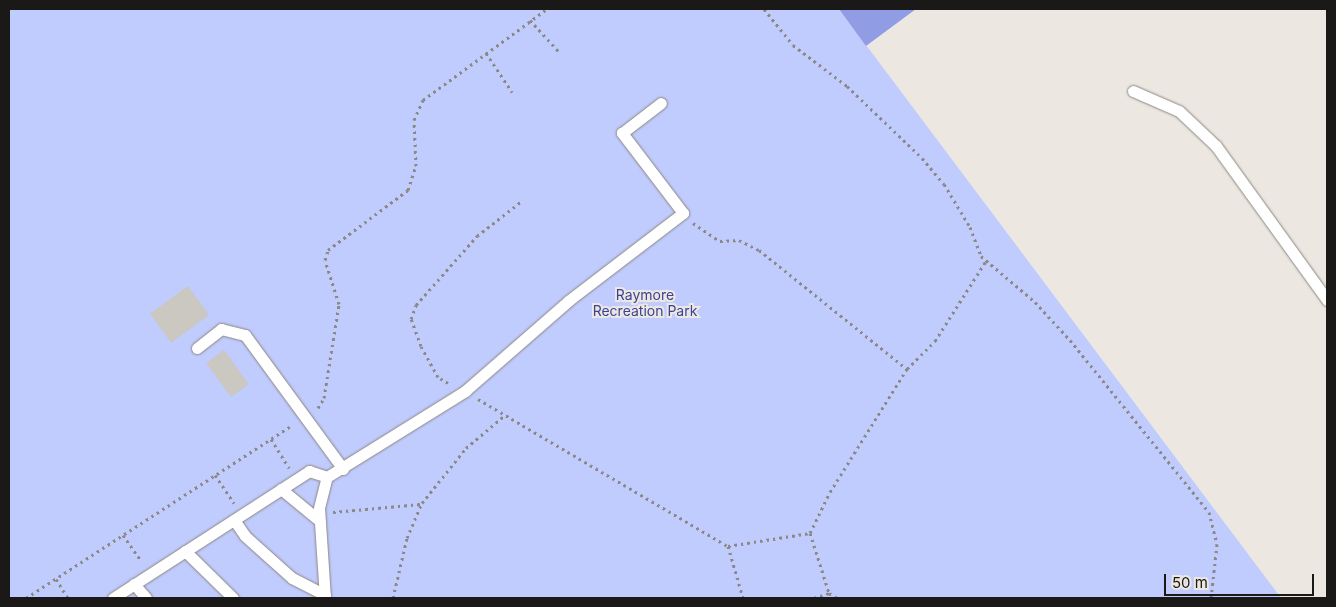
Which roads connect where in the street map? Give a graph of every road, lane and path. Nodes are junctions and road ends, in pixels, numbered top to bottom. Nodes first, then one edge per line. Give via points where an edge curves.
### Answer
1 (547, 9) edge
2 (764, 9) edge
3 (530, 20) junction
4 (486, 53) junction
5 (560, 53) dead end
6 (1132, 91) dead end
7 (512, 92) dead end
8 (661, 102) dead end
9 (523, 200) dead end
10 (683, 213) junction
11 (986, 261) junction
12 (1327, 300) edge
13 (197, 348) dead end
14 (908, 369) junction
15 (465, 391) junction
16 (505, 415) junction
17 (306, 416) junction
18 (271, 439) junction
19 (343, 469) junction
20 (214, 476) junction
21 (327, 477) junction
22 (296, 479) junction
23 (281, 489) junction
24 (422, 504) junction
25 (238, 517) junction
26 (320, 517) junction
27 (810, 533) junction
28 (123, 535) junction
29 (728, 546) junction
30 (185, 552) junction
31 (149, 575) junction
32 (56, 579) junction
33 (134, 584) junction
34 (828, 593) junction
35 (325, 596) edge
36 (26, 598) edge
37 (68, 598) edge
38 (113, 598) edge
39 (146, 598) edge
40 (233, 598) edge
41 (393, 598) edge
42 (743, 598) edge
43 (814, 598) edge
44 (837, 598) edge
45 (1211, 598) edge

1 - 3 path
2 - 11 path via 793,46 847,86 922,158 944,184
3 - 4 path
3 - 5 path
4 - 7 path
4 - 17 path via 416,109 416,166 408,190 328,250 325,260 338,304 324,398 318,408
6 - 12 lane via 1179,111 1216,146
8 - 10 lane via 622,133
9 - 15 path via 477,236 416,305 411,319 438,377
10 - 14 path via 720,241 739,240 759,250
10 - 15 lane via 568,301
11 - 14 path via 935,341
11 - 45 path via 1035,302 1070,340 1209,512 1217,544
13 - 17 lane via 222,329 245,335
14 - 27 path via 830,492
15 - 16 path
15 - 19 lane
16 - 24 path via 466,448
16 - 29 path
17 - 18 path
17 - 19 lane
18 - 20 path
18 - 22 path
19 - 21 lane
20 - 25 path
20 - 28 path
21 - 22 lane via 316,470
21 - 26 lane
22 - 23 lane
23 - 25 lane
23 - 26 lane
24 - 26 path
24 - 41 path via 407,538
25 - 30 lane
25 - 35 lane via 245,536 292,578
26 - 35 lane
27 - 29 path
27 - 34 path
28 - 31 path
28 - 32 path
29 - 42 path
30 - 31 lane
30 - 40 lane
31 - 33 lane
32 - 36 path
32 - 37 path
33 - 38 lane
33 - 39 lane
34 - 43 path
34 - 44 path

